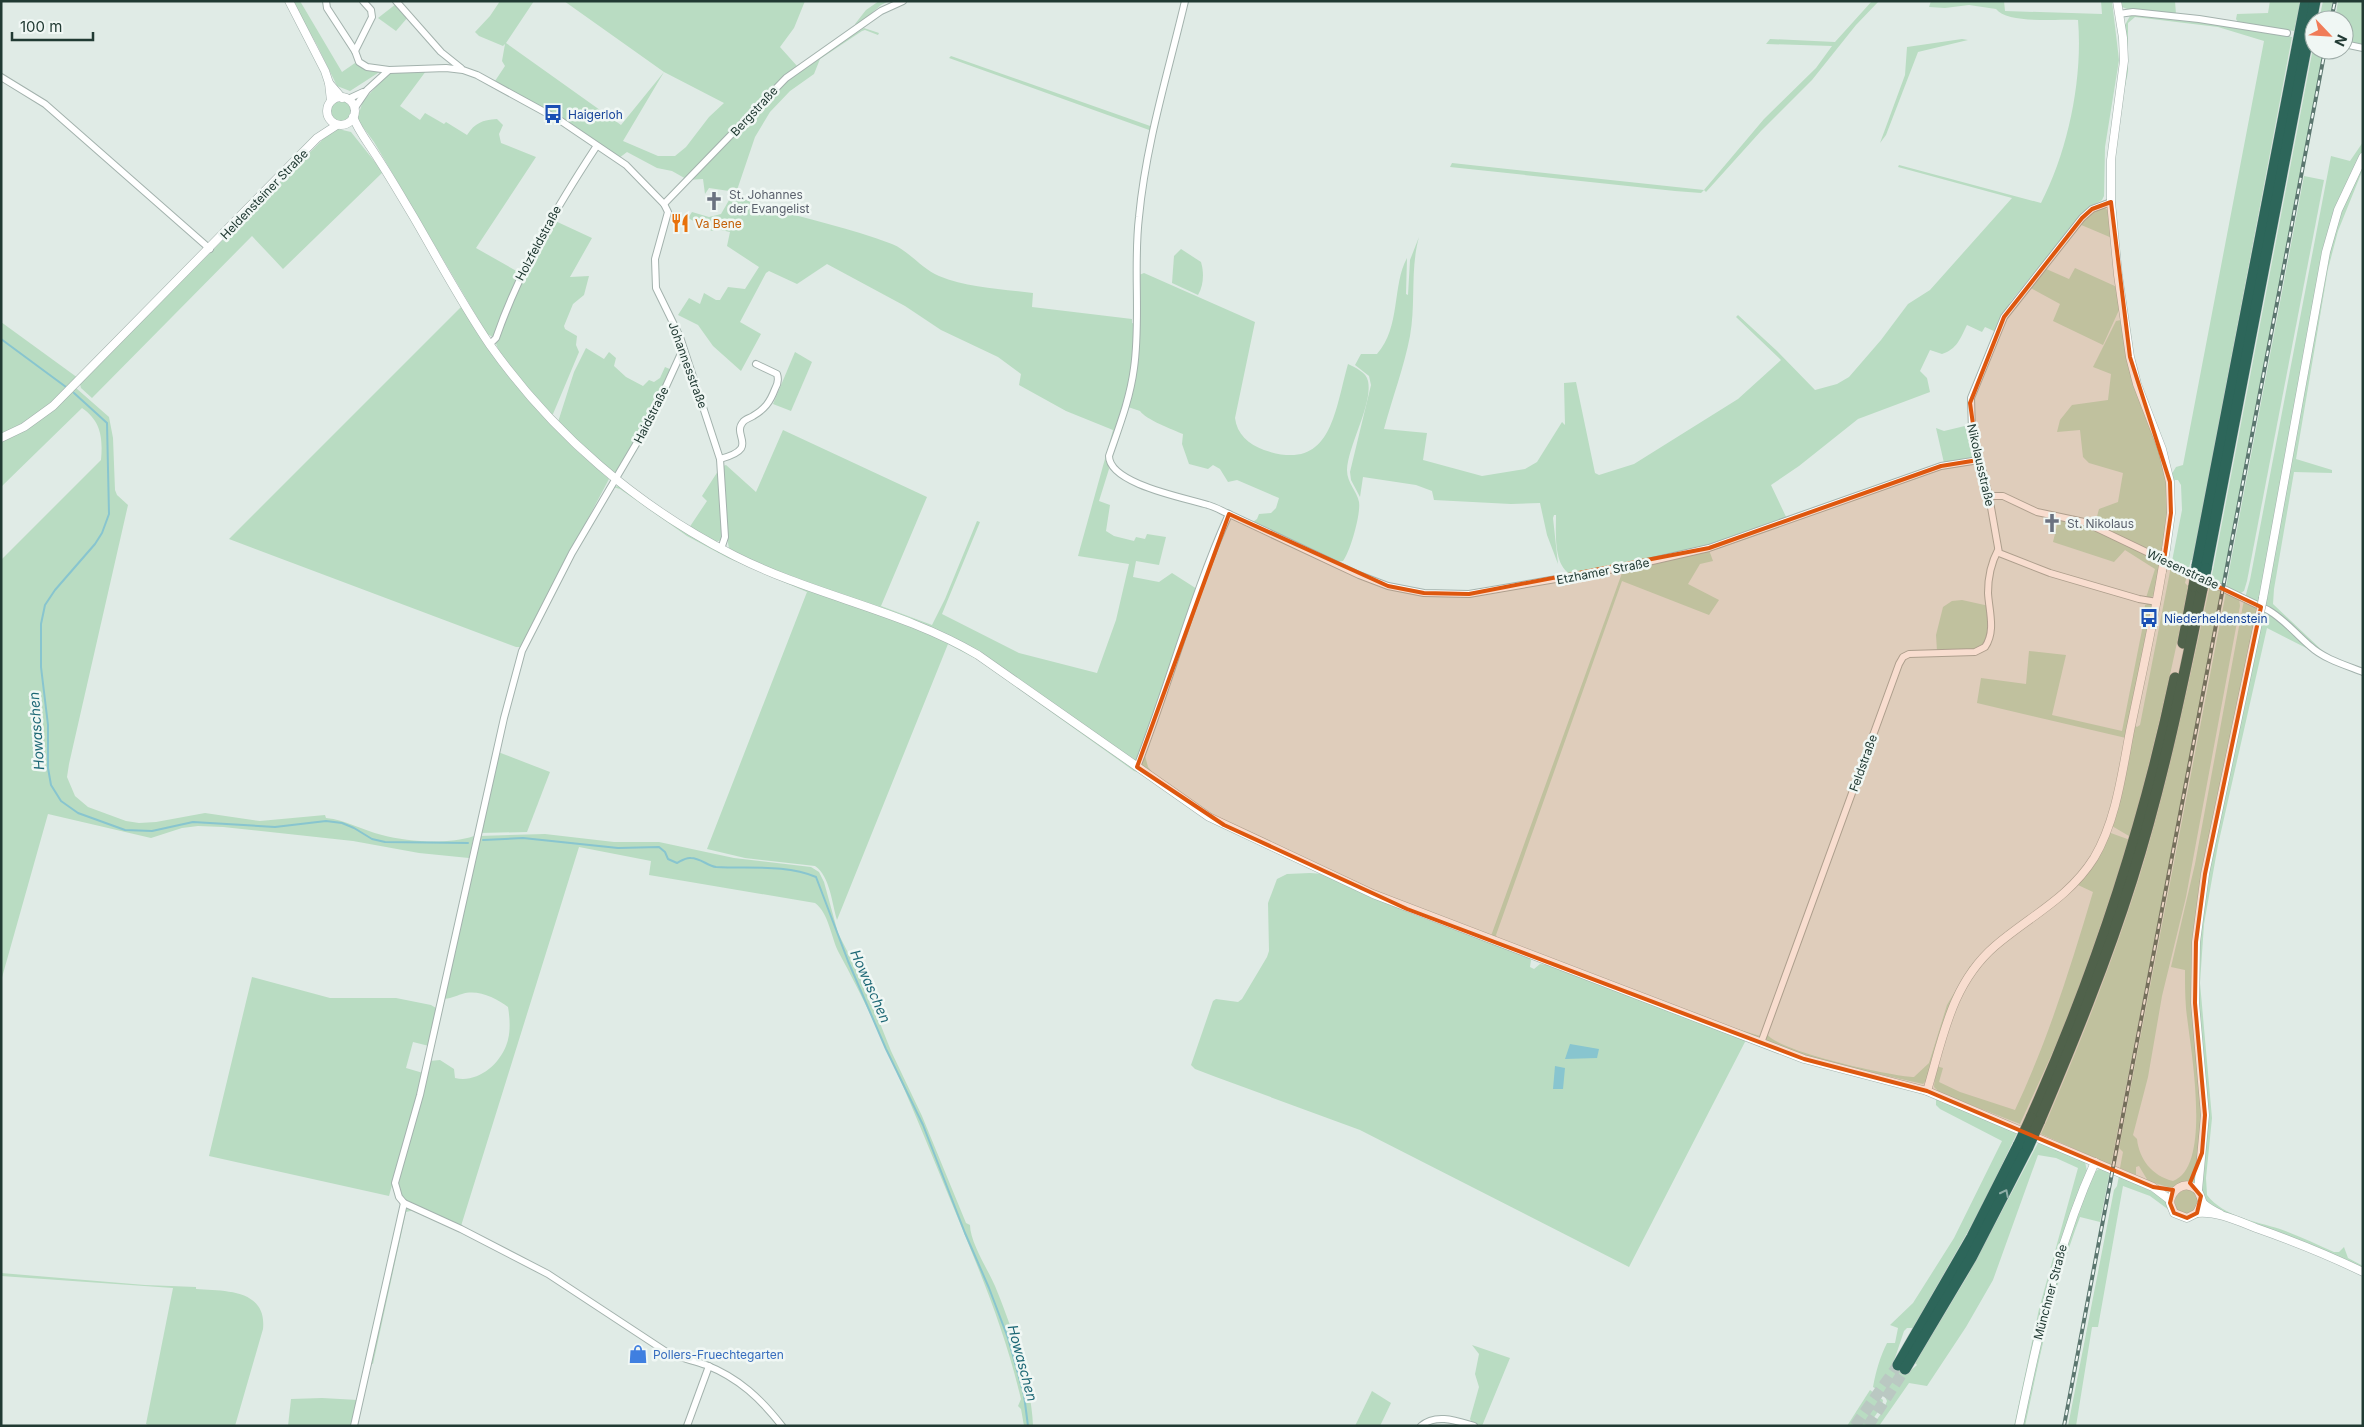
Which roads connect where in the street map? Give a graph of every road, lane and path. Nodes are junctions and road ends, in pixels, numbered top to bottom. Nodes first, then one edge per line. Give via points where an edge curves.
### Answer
1 (289, 1) edge
2 (326, 1) edge
3 (363, 1) edge
4 (396, 1) edge
5 (903, 1) edge
6 (1185, 1) edge
7 (2117, 1) edge
8 (2306, 1) edge
9 (2316, 1) edge
10 (2119, 14) junction
11 (2288, 33) dead end
12 (354, 51) junction
13 (389, 70) junction
14 (463, 70) junction
15 (1, 77) edge
16 (329, 83) junction
17 (367, 90) junction
18 (345, 98) junction
19 (331, 102) junction
20 (354, 113) junction
21 (328, 117) junction
22 (340, 125) junction
23 (360, 132) junction
24 (317, 138) junction
25 (596, 147) junction
26 (2363, 156) edge
27 (2111, 202) junction
28 (664, 204) junction
29 (210, 249) junction
30 (490, 344) junction
31 (683, 349) junction
32 (756, 364) dead end
33 (1, 438) edge
34 (720, 460) junction
35 (1979, 460) junction
36 (615, 479) junction
37 (1989, 496) junction
38 (1229, 514) junction
39 (721, 549) junction
40 (1998, 550) junction
41 (2202, 568) junction
42 (2157, 602) junction
43 (2363, 672) edge
44 (1137, 767) junction
45 (1761, 1043) junction
46 (1927, 1091) junction
47 (2094, 1162) junction
48 (2200, 1164) junction
49 (2187, 1186) junction
50 (2152, 1187) junction
51 (2175, 1190) junction
52 (2198, 1190) junction
53 (2170, 1200) junction
54 (2202, 1202) junction
55 (404, 1203) junction
56 (2197, 1213) junction
57 (2222, 1216) junction
58 (2363, 1272) edge
59 (709, 1366) junction
60 (1902, 1367) tunnel mouth
61 (354, 1426) edge
62 (686, 1426) edge
63 (782, 1426) edge
64 (1421, 1426) edge
65 (1474, 1426) edge
66 (2018, 1426) edge

1 - 16 street
2 - 12 street via 327,8
3 - 12 street via 372,17
4 - 14 street via 441,52
5 - 28 street, Bergstraße via 881,11 776,86
6 - 38 street, Etzhamer Straße via 1144,177 1138,218 1134,367 1127,404 1109,463 1146,487
7 - 10 street
8 - 41 highway
9 - 41 highway
10 - 11 street via 2133,12 2193,18
10 - 27 street via 2124,61 2111,153
12 - 13 street via 362,65
13 - 14 street
13 - 17 street
14 - 25 street via 561,121
15 - 29 street via 44,104
16 - 18 street
16 - 19 street
17 - 18 street
17 - 20 street
18 - 19 street
18 - 20 street
19 - 21 street via 327,108
20 - 22 street via 348,123
20 - 23 street
21 - 22 street
21 - 24 street
22 - 23 street
22 - 24 street
23 - 30 street
24 - 29 street, Heldensteiner Straße
25 - 28 street via 626,165
25 - 30 street, Holzfeldstraße via 550,218 515,286 496,338
26 - 48 street, bridge via 2338,210 2321,275 2263,598 2205,874 2194,985 2205,1121
27 - 35 street, Nikolausstraße via 2096,206 2082,218 2004,316 1970,403
27 - 42 street, bridge via 2130,357 2170,482 2171,513
28 - 31 street, Johannesstraße via 668,212 656,253 654,277 658,296 676,326
29 - 33 street, Heldensteiner Straße via 53,406 29,424
30 - 36 street via 550,419
31 - 34 street, Johannesstraße
31 - 36 street, Haidstraße via 652,417
32 - 34 street via 777,374 778,383 766,408 742,423 742,448
34 - 39 street, Johannesstraße via 725,537
35 - 37 street, Nikolausstraße
35 - 38 street, Etzhamer Straße via 1941,466 1709,548 1626,567 1468,594 1418,592 1373,581
36 - 39 street via 677,524
36 - 55 street, Haidstraße via 568,562 519,663 420,1095 396,1176 397,1192
37 - 40 street, Nikolausstraße
37 - 43 street, Wiesenstraße via 2003,496 2037,512 2076,520 2112,534 2268,610 2289,624 2310,647
38 - 44 street via 1175,655 1162,704
39 - 44 street via 789,580 946,637 984,659
40 - 42 street via 2002,555 2035,568
40 - 45 street, Feldstraße via 1988,585 1991,624 1985,647 1975,652 1909,654 1898,664
41 - 60 highway, bridge via 2164,765 2132,878 2090,1000 2023,1146
42 - 46 street via 2118,791 2101,845 2081,877 2064,894 1994,947 1966,978 1949,1012
44 - 45 street via 1224,826 1373,894
45 - 46 street via 1817,1063
46 - 47 street
47 - 50 street
47 - 66 street, Münchner Straße via 2055,1268
48 - 49 street
48 - 52 street
49 - 51 street
49 - 52 street
50 - 51 street
50 - 53 street
51 - 53 street
52 - 54 street
53 - 56 street via 2172,1210 2180,1217 2187,1218
54 - 56 street
54 - 57 street
55 - 59 street via 548,1274 666,1351
55 - 61 street
56 - 57 street
57 - 58 street via 2317,1250
59 - 62 street
59 - 63 street via 750,1389
64 - 65 street via 1437,1419

